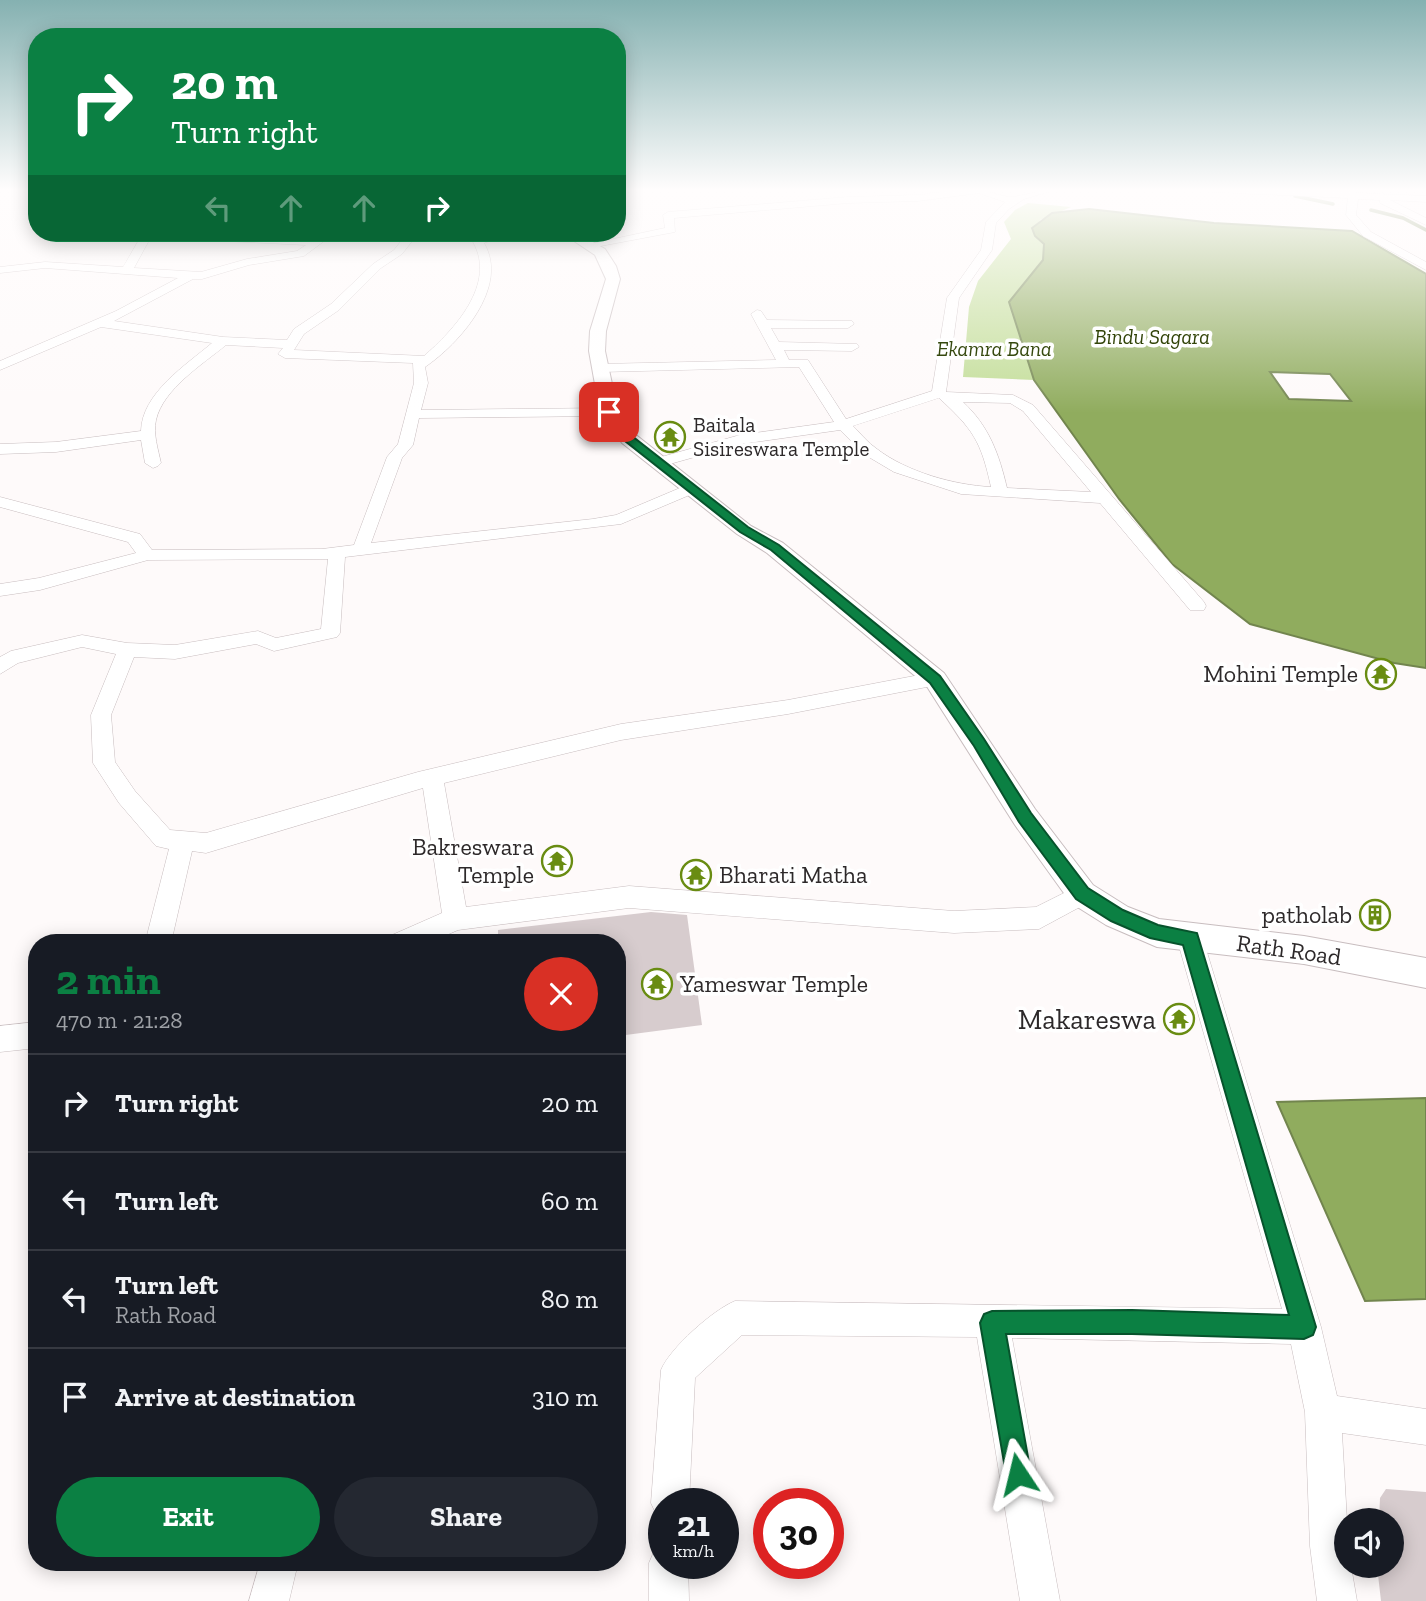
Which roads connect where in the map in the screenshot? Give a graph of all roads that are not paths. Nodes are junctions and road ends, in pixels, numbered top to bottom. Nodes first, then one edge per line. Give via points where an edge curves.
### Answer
1 (130, 264) edge
2 (241, 264) edge
3 (254, 264) edge
4 (380, 264) edge
5 (485, 264) edge
6 (607, 264) edge
7 (977, 264) edge
8 (0, 270) edge
9 (282, 270) dead end
10 (126, 271) junction
11 (190, 275) junction
12 (99, 323) junction
13 (848, 324) dead end
14 (223, 341) junction
15 (291, 344) junction
16 (775, 346) junction
17 (852, 347) dead end
18 (427, 360) junction
19 (785, 364) junction
20 (1, 365) edge
21 (600, 368) junction
22 (943, 396) junction
23 (609, 412) junction
24 (413, 414) junction
25 (843, 425) junction
26 (149, 434) junction
27 (0, 449) edge
28 (659, 462) junction
29 (153, 463) dead end
30 (693, 488) junction
31 (1000, 493) junction
32 (1104, 498) junction
33 (0, 502) edge
34 (361, 549) junction
35 (337, 552) junction
36 (147, 555) junction
37 (0, 590) edge
38 (1197, 606) dead end
39 (127, 650) junction
40 (0, 667) edge
41 (935, 679) junction
42 (432, 778) junction
43 (183, 841) junction
44 (1082, 894) junction
45 (456, 919) junction
46 (160, 934) edge
47 (422, 934) edge
48 (1190, 939) junction
49 (1426, 973) edge
50 (28, 1036) edge
51 (0, 1040) edge
52 (992, 1323) junction
53 (1304, 1327) junction
54 (1323, 1412) junction
55 (1426, 1427) edge
56 (671, 1488) edge
57 (277, 1571) edge
58 (669, 1579) edge
59 (269, 1601) edge
60 (669, 1601) edge
61 (1040, 1601) edge
62 (1337, 1601) edge

1 - 10 street
2 - 11 street via 202,276
3 - 9 street
4 - 15 street via 335,307 299,332
5 - 18 street via 481,293 447,343
6 - 21 street, Rath Road via 613,279 598,331
7 - 22 street via 953,298
8 - 10 street via 45,265
10 - 11 street
11 - 12 street
12 - 14 street
12 - 20 street
13 - 16 street via 760,319
14 - 15 street
14 - 26 street via 179,376 149,415
15 - 18 street via 285,354
16 - 17 street
16 - 19 street
18 - 24 street via 418,366 421,383
19 - 21 street
19 - 25 street via 803,363
21 - 23 street, Rath Road
22 - 25 street
22 - 31 street via 983,434
22 - 32 street via 1020,402
23 - 24 street
23 - 28 street, Rath Road via 629,439
24 - 34 street via 405,445 395,457
25 - 28 street via 740,440
25 - 31 street via 872,453 900,469 967,491
26 - 27 street via 56,447
26 - 29 street
28 - 30 street, Rath Road
30 - 34 street via 621,519
30 - 41 street, Rath Road via 744,530 775,548
31 - 32 street
32 - 38 street
33 - 36 street via 134,538
34 - 35 street
35 - 36 street
35 - 39 street via 330,632 274,645 258,637 175,652
36 - 37 street
39 - 40 street via 82,641 11,658
39 - 43 street via 101,715 104,763 163,839
41 - 42 street via 621,732
41 - 44 street, Rath Road via 1025,817
42 - 43 street via 206,842
42 - 45 street
43 - 46 street
44 - 45 street via 1039,918 954,922 629,897
44 - 48 street, Rath Road via 1157,933
45 - 47 street
48 - 49 street, Rath Road via 1304,950
48 - 53 street
50 - 51 street
52 - 53 street
52 - 56 street via 735,1318 678,1370
52 - 61 street
53 - 54 street
54 - 55 street
54 - 62 street via 1329,1546
57 - 59 street
58 - 60 street

